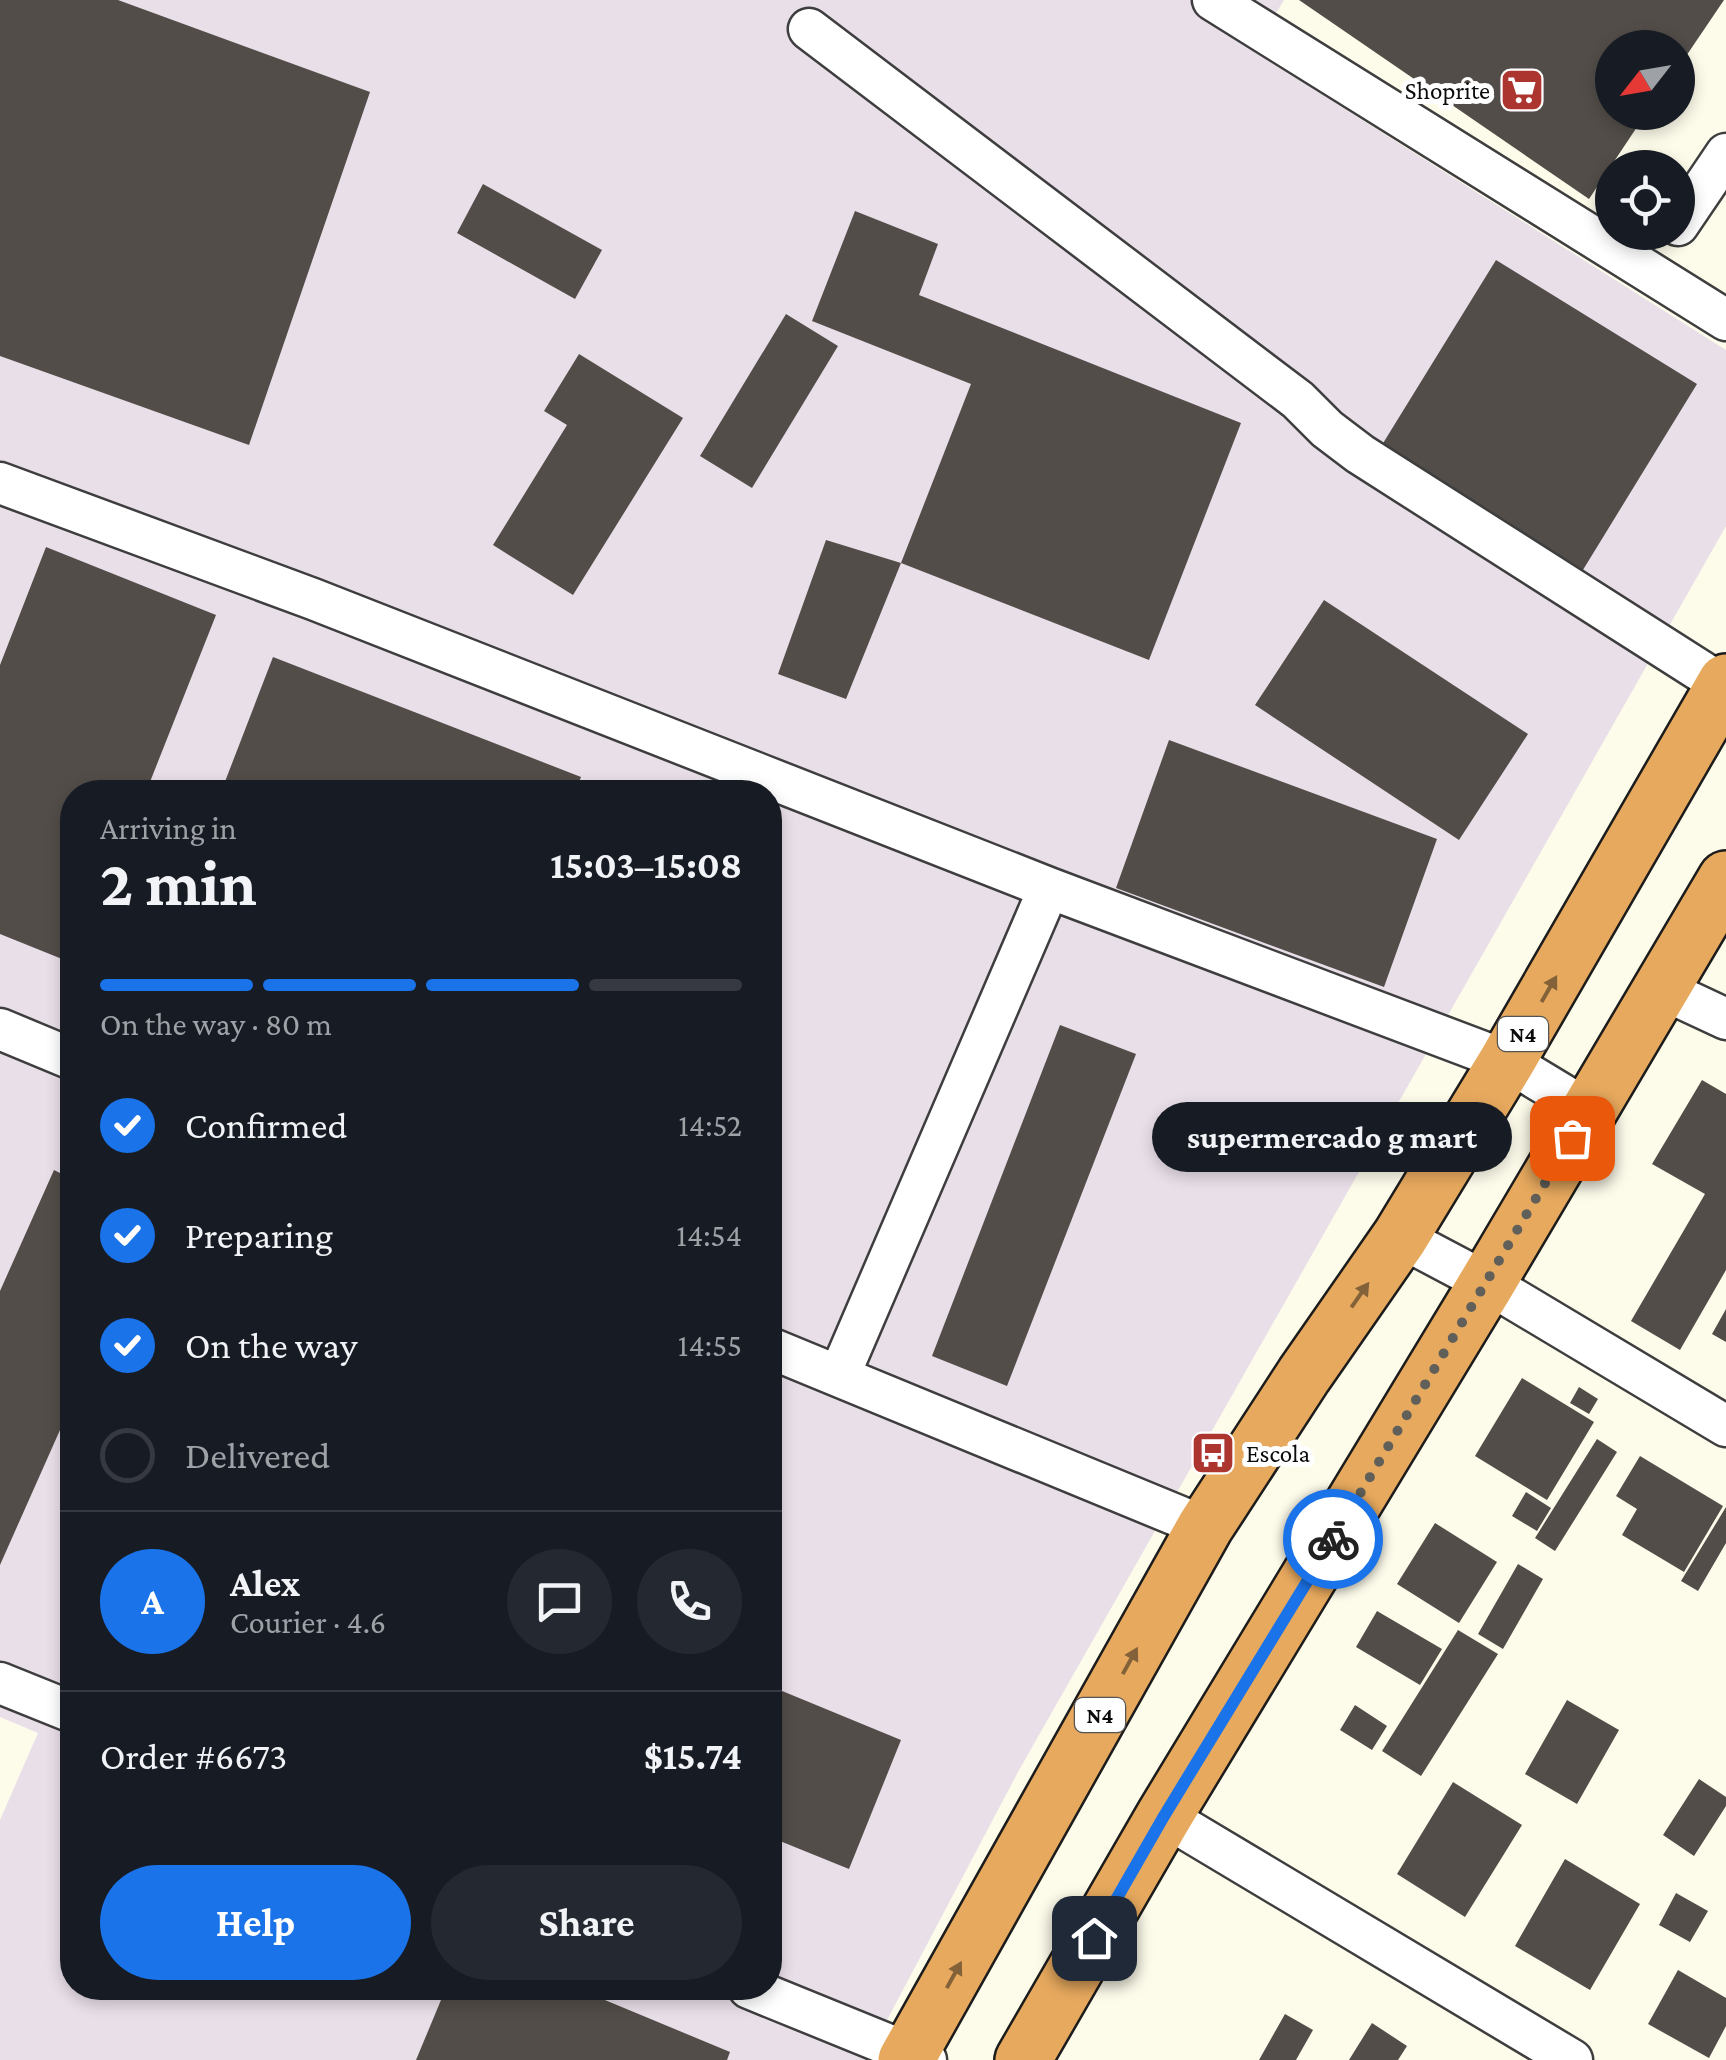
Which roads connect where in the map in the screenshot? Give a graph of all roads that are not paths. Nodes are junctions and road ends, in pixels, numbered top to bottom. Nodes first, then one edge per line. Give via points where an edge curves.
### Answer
1 (1213, 0) edge
2 (809, 29) dead end
3 (1726, 154) edge
4 (1695, 200) edge
5 (1661, 250) edge
6 (1647, 271) junction
7 (1726, 320) edge
8 (0, 482) edge
9 (1725, 684) edge
10 (773, 780) edge
11 (782, 784) edge
12 (1726, 879) edge
13 (1049, 888) junction
14 (1662, 989) junction
15 (1726, 1020) edge
16 (0, 1029) edge
17 (60, 1054) edge
18 (1508, 1060) junction
19 (1588, 1110) junction
20 (1400, 1238) junction
21 (1487, 1284) junction
22 (782, 1353) edge
23 (839, 1376) junction
24 (1726, 1426) edge
25 (1206, 1527) junction
26 (0, 1683) edge
27 (60, 1707) edge
28 (1164, 1816) junction
29 (777, 2000) edge
30 (914, 2058) edge
31 (1023, 2060) edge
32 (1572, 2060) edge

1 - 6 street
2 - 9 street via 1360,454
3 - 4 street
5 - 6 street
6 - 7 street
8 - 10 street
18 -> 9 highway, N4
11 - 13 street
12 - 14 highway
13 - 18 street
13 - 23 street
14 - 15 street
14 - 19 highway
16 - 17 street
18 - 19 street
18 - 20 highway, N4
19 - 21 highway
20 - 21 street
25 -> 20 highway, N4
21 - 24 street
21 - 28 highway
22 - 23 street
23 - 25 street
30 -> 25 highway, N4
26 - 27 street
28 - 31 highway
28 - 32 street
29 - 30 street

